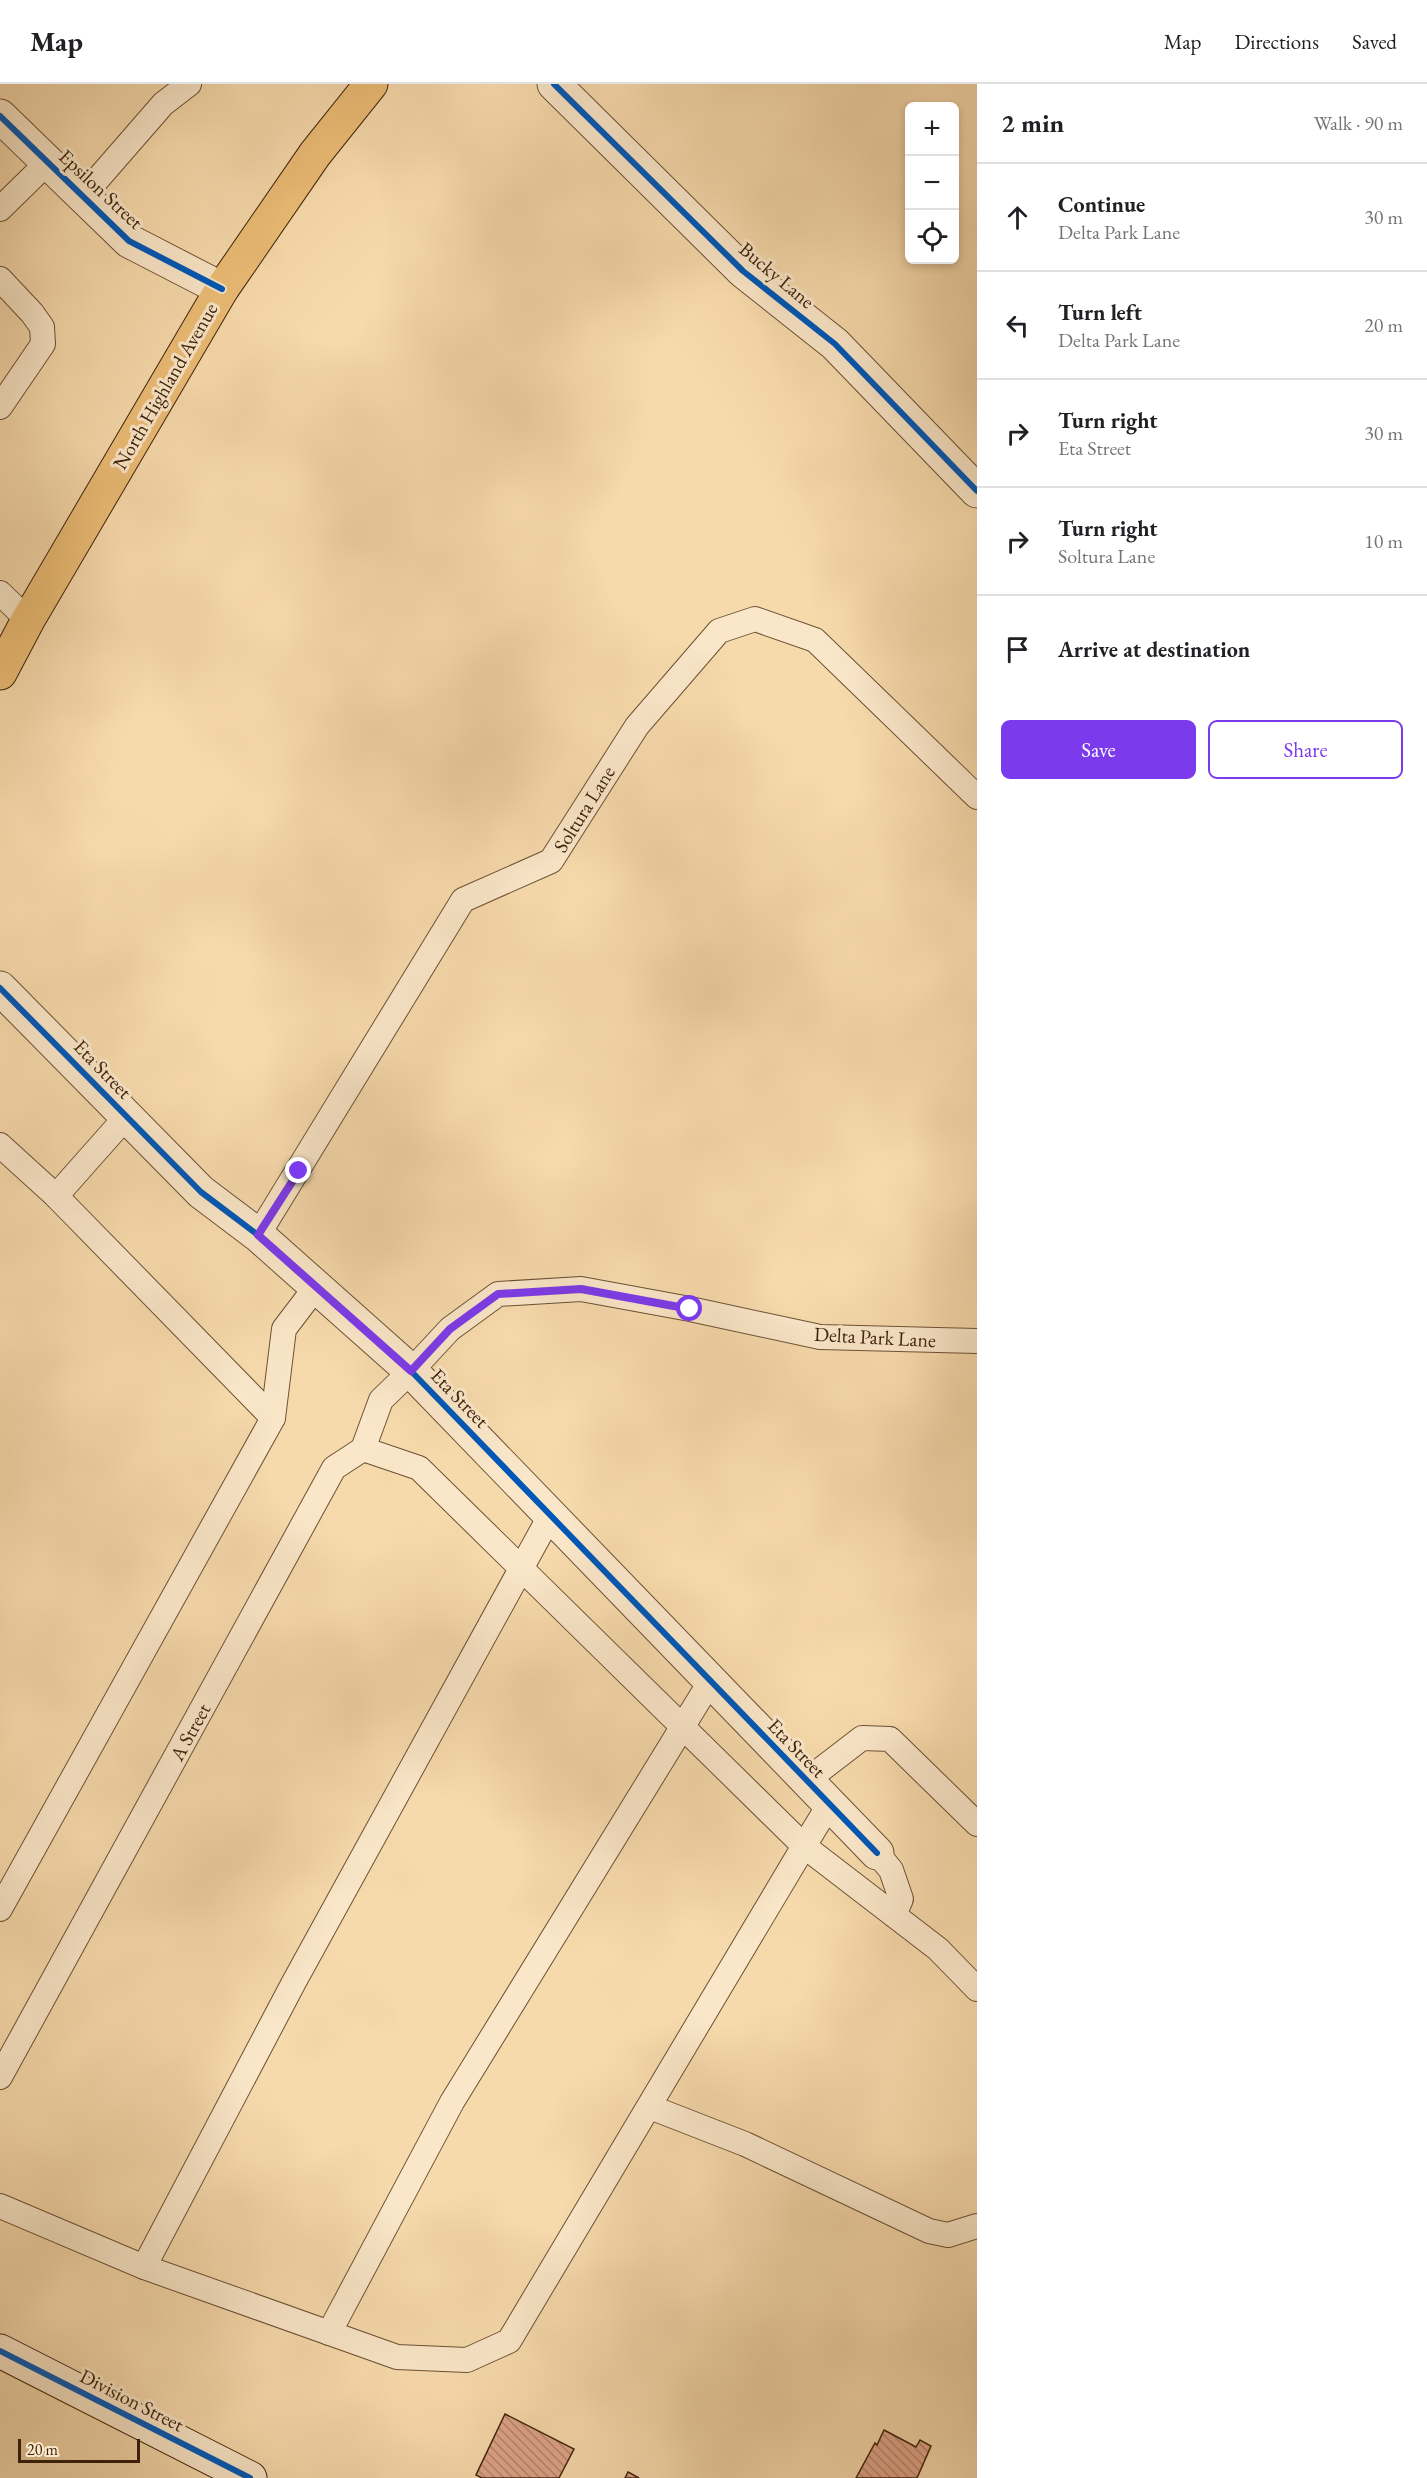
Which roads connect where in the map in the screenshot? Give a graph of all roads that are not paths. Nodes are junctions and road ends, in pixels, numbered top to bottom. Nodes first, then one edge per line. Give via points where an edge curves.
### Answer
1 (189, 84) edge
2 (371, 84) edge
3 (554, 84) edge
4 (0, 116) edge
5 (48, 162) junction
6 (83, 196) junction
7 (0, 210) edge
8 (0, 279) edge
9 (222, 290) junction
10 (0, 406) edge
11 (977, 491) edge
12 (0, 593) edge
13 (28, 620) junction
14 (0, 673) edge
15 (977, 797) edge
16 (0, 988) edge
17 (126, 1117) junction
18 (0, 1145) edge
19 (56, 1196) junction
20 (258, 1235) junction
21 (316, 1287) junction
22 (977, 1341) edge
23 (411, 1371) junction
24 (273, 1418) junction
25 (363, 1449) junction
26 (550, 1516) junction
27 (520, 1569) junction
28 (710, 1682) junction
29 (684, 1726) junction
30 (806, 1781) junction
31 (829, 1804) junction
32 (977, 1824) edge
33 (804, 1846) junction
34 (876, 1853) joint
35 (0, 1910) edge
36 (894, 1915) junction
37 (977, 1989) edge
38 (0, 2077) edge
39 (650, 2107) junction
40 (0, 2206) edge
41 (977, 2226) edge
42 (144, 2267) junction
43 (330, 2333) junction
44 (0, 2351) edge
45 (250, 2478) edge

1 - 6 lane via 163,104
2 - 9 main road, North Highland Avenue via 315,154
3 - 11 street, Bucky Lane via 742,271 835,344
4 - 5 street, Epsilon Street
5 - 6 street, Epsilon Street
5 - 7 lane
6 - 9 street, Epsilon Street via 129,241
8 - 10 lane via 33,313 42,327 42,344
9 - 13 main road, North Highland Avenue
12 - 13 lane
13 - 14 main road, North Highland Avenue
15 - 20 lane, Soltura Lane via 815,640 755,620 719,631 637,726 551,861 463,900
16 - 17 street, Eta Street
17 - 19 lane
17 - 20 street, Eta Street via 201,1192
18 - 19 lane
19 - 24 lane
20 - 21 street, Eta Street
21 - 23 street, Eta Street
21 - 24 lane via 284,1329
22 - 23 lane, Delta Park Lane via 820,1337 581,1289 498,1294 450,1329
23 - 25 lane, Delta Park Lane via 381,1400
23 - 26 street, Eta Street
24 - 35 lane
25 - 27 lane via 419,1468
25 - 38 lane, A Street via 334,1468
26 - 27 lane
26 - 28 street, Eta Street
27 - 29 lane
27 - 42 lane via 294,1982
28 - 29 lane
28 - 30 street, Eta Street
29 - 33 lane
29 - 43 lane via 452,2102
30 - 31 street, Eta Street
30 - 32 lane via 862,1738 890,1739
31 - 33 lane
31 - 34 street, Eta Street
33 - 36 lane
33 - 39 lane
34 - 36 lane via 891,1870 901,1899
36 - 37 lane via 938,1949
39 - 41 lane via 745,2144 929,2231 948,2235
39 - 43 lane via 509,2341 467,2360 397,2357
40 - 42 lane
42 - 43 lane
44 - 45 street, Division Street

